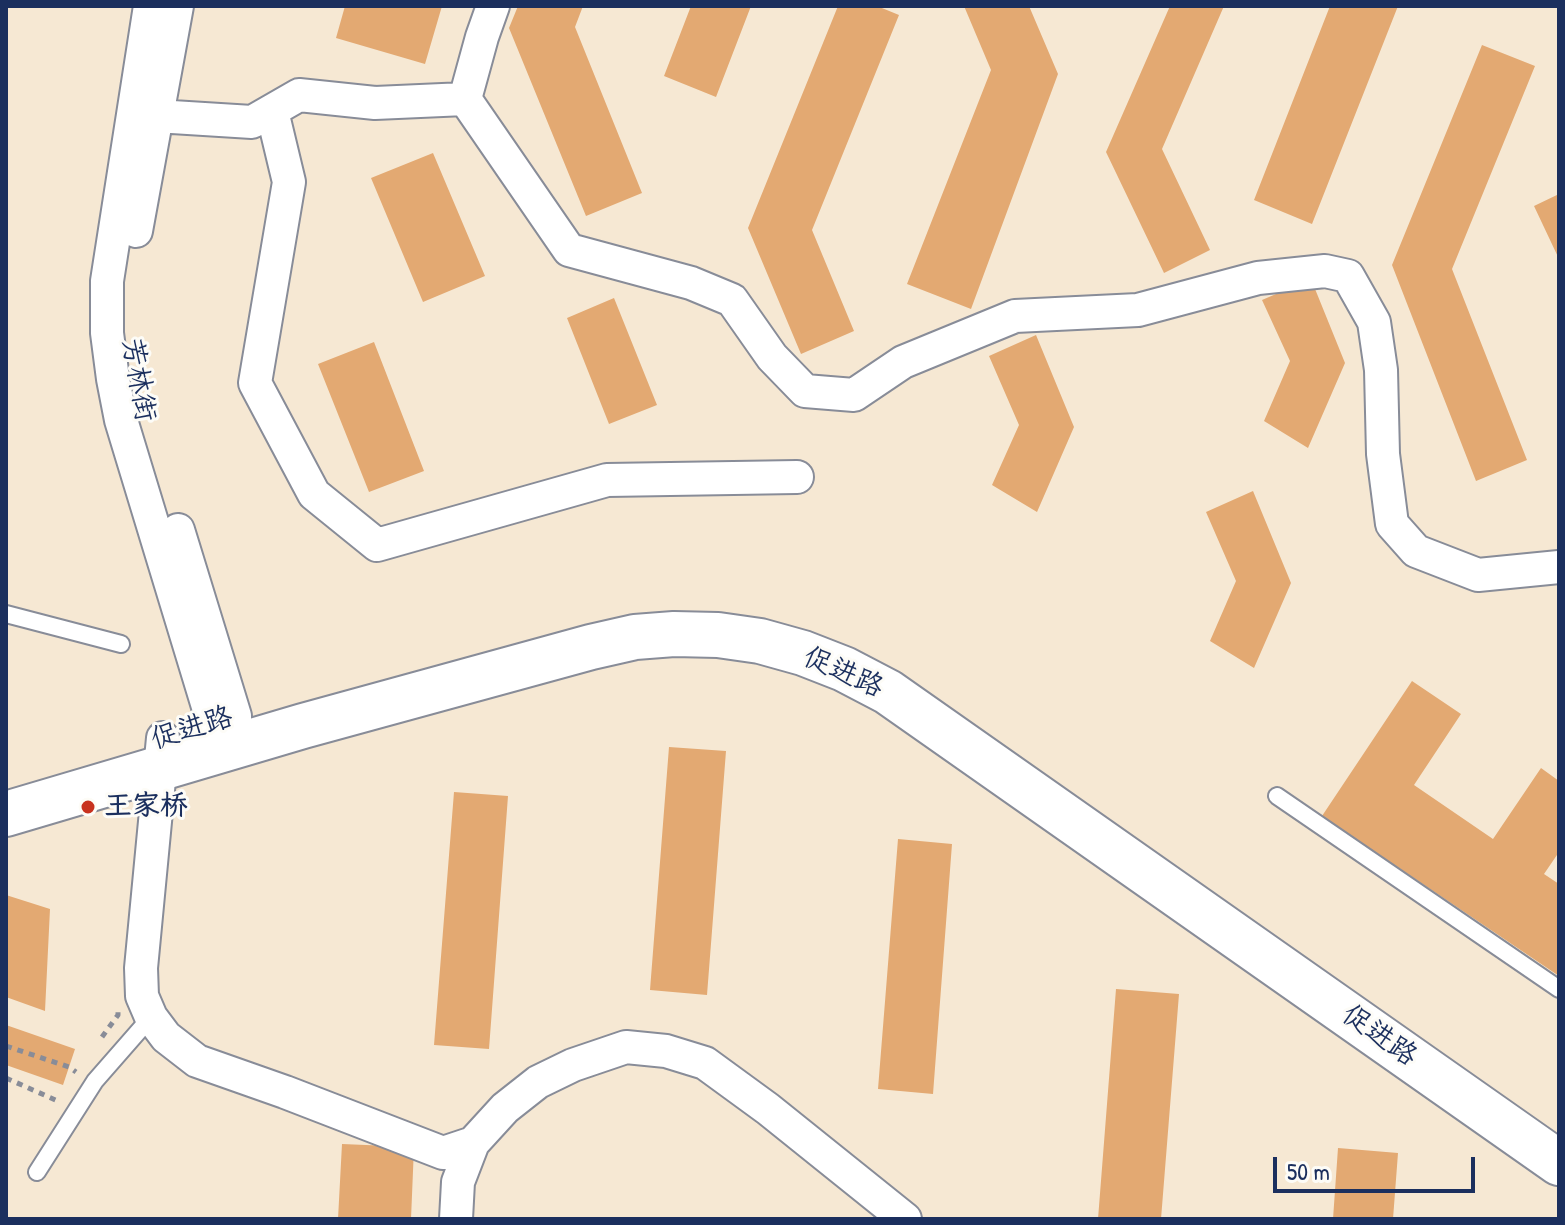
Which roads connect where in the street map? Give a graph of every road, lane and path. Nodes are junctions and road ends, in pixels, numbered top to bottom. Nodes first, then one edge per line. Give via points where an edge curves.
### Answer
1 (150, 6) edge
2 (177, 6) edge
3 (493, 6) edge
4 (465, 99) junction
5 (272, 111) junction
6 (156, 116) junction
7 (797, 477) dead end
8 (1559, 567) edge
9 (6, 614) edge
10 (121, 644) dead end
11 (227, 728) junction
12 (161, 753) junction
13 (6, 785) edge
14 (1277, 796) dead end
15 (6, 814) edge
16 (1559, 989) edge
17 (120, 1001) dead end
18 (151, 1017) junction
19 (101, 1038) dead end
20 (6, 1046) edge
21 (6, 1078) edge
22 (71, 1082) dead end
23 (66, 1092) dead end
24 (1559, 1131) edge
25 (473, 1143) junction
26 (1559, 1163) edge
27 (37, 1172) dead end
28 (456, 1219) edge
29 (905, 1219) edge

1 - 11 street via 107,281 107,333 121,420
2 - 6 street, 芳林街
3 - 4 street
4 - 5 street via 375,103 299,95
4 - 8 street via 569,250 691,283 732,300 772,357 805,391 854,395 903,362 1015,316 1138,310 1258,278 1325,271 1348,276 1374,322 1392,524 1416,551 1478,575
5 - 6 street via 252,122
5 - 7 street via 289,182 255,383 314,494 377,545 607,480
6 - 11 street, 芳林街 via 128,278 128,334 143,419
9 - 10 lane
11 - 12 main road, 促进路
11 - 24 main road, 促进路 via 310,694 630,612 722,612 811,630 903,672
11 - 26 main road, 促进路 via 318,721 635,637 718,635 803,653 888,692
12 - 13 main road, 促进路
12 - 15 main road, 促进路
12 - 18 street via 141,968 142,996
14 - 16 lane
17 - 19 path via 118,1015
18 - 25 street via 166,1037 197,1061 443,1153
18 - 27 lane via 95,1081
20 - 22 path via 69,1067 77,1072
21 - 23 path via 61,1102
25 - 28 street via 458,1182
25 - 29 street via 538,1082 573,1065 626,1047 666,1051 705,1063

